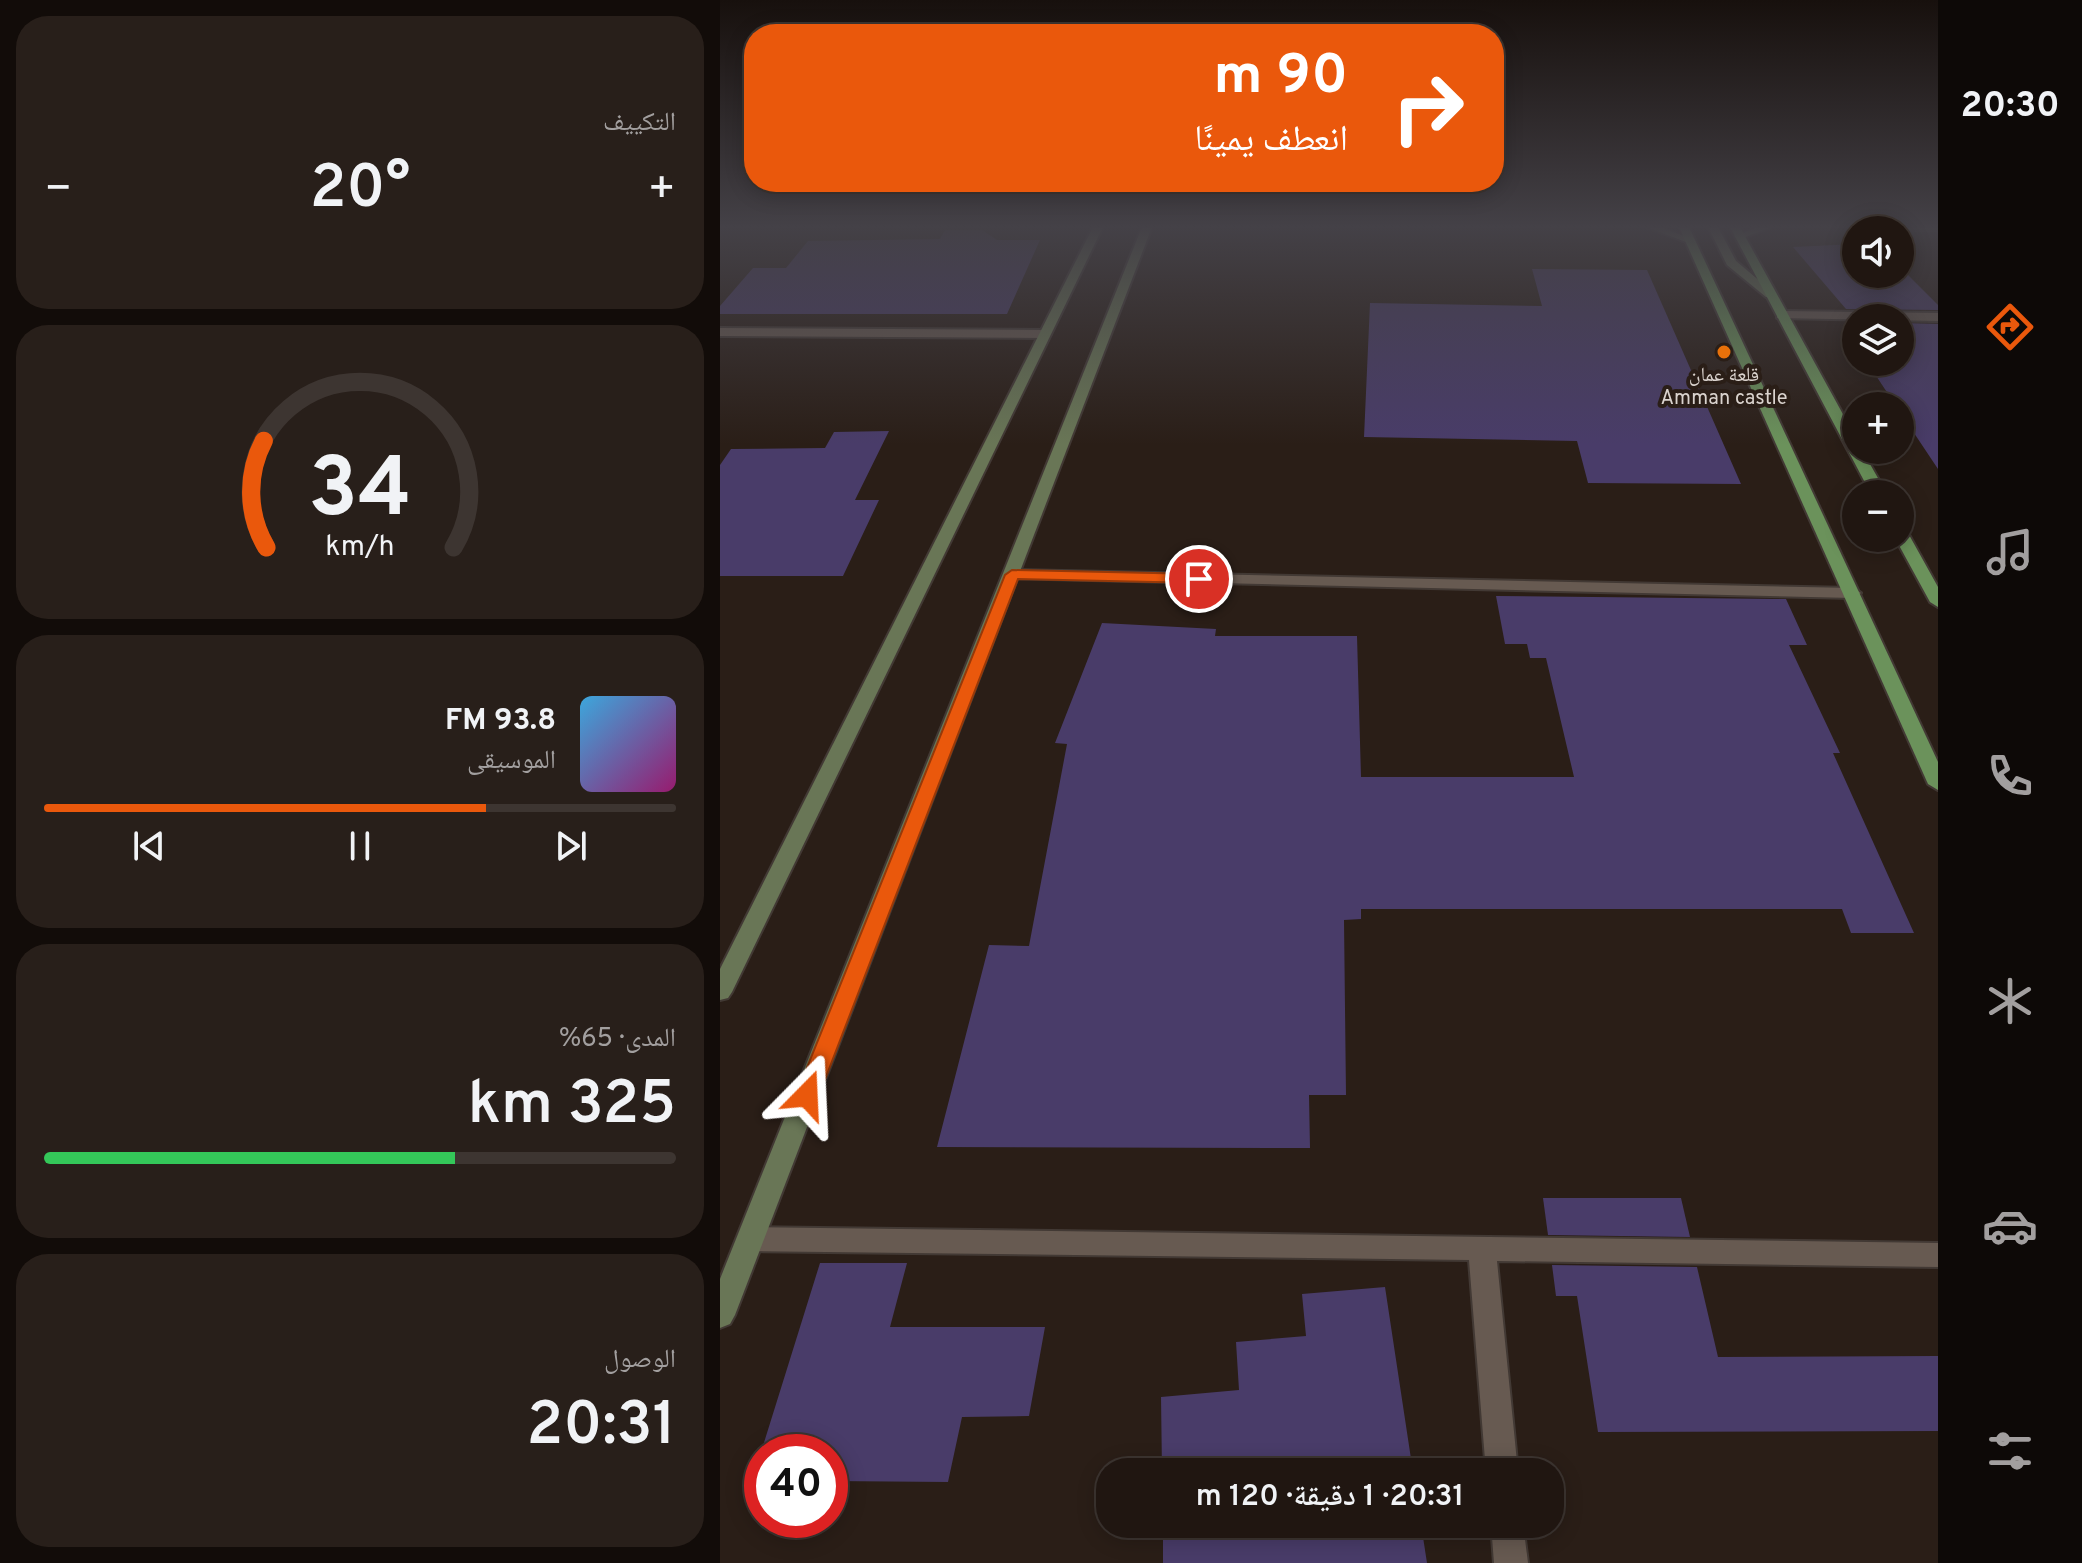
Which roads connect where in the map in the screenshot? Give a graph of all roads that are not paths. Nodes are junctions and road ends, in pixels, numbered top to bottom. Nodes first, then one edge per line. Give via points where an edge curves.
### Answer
1 (1062, 300) edge
2 (1119, 300) edge
3 (1718, 300) edge
4 (1773, 300) edge
5 (1781, 315) junction
6 (1938, 317) edge
7 (720, 332) edge
8 (1045, 334) junction
9 (1871, 480) edge
10 (1911, 552) edge
11 (1012, 575) junction
12 (1853, 593) junction
13 (1937, 597) edge
14 (1938, 784) edge
15 (720, 992) edge
16 (751, 1239) junction
17 (1482, 1249) junction
18 (1938, 1255) edge
19 (720, 1315) edge
20 (1501, 1458) edge
21 (1508, 1538) edge
22 (1511, 1563) edge

1 - 8 street
2 - 11 street
3 - 12 main road
4 - 5 main road
5 - 6 street
5 - 9 main road
7 - 8 street
8 - 15 street
10 - 13 main road
11 - 12 street
11 - 16 street
12 - 14 main road
16 - 17 street
16 - 19 street
17 - 18 street
17 - 20 street
21 - 22 street

